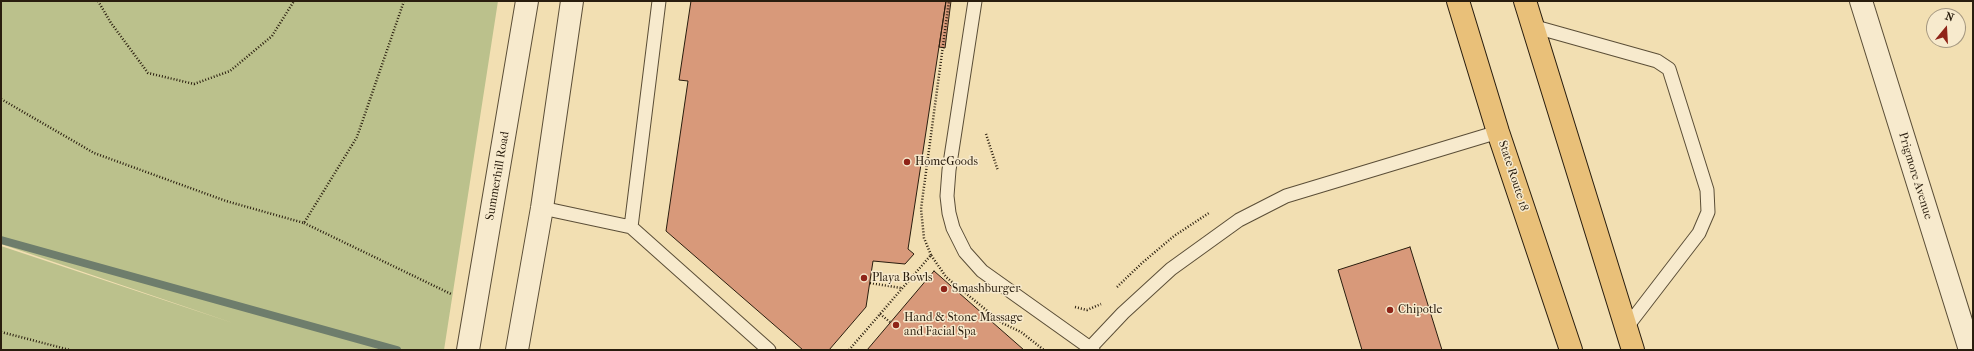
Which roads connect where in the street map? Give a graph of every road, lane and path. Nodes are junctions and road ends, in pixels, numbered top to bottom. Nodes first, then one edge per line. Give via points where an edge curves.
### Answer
1 (98, 1) edge
2 (294, 1) edge
3 (404, 1) edge
4 (527, 1) edge
5 (572, 1) edge
6 (659, 1) edge
7 (975, 1) edge
8 (1458, 1) edge
9 (1525, 1) edge
10 (1861, 1) edge
11 (1532, 26) junction
12 (1, 99) edge
13 (1498, 132) junction
14 (986, 134) dead end
15 (998, 171) dead end
16 (542, 208) junction
17 (304, 223) junction
18 (631, 227) junction
19 (870, 283) dead end
20 (901, 288) junction
21 (452, 295) dead end
22 (880, 314) junction
23 (890, 322) dead end
24 (1626, 328) junction
25 (1, 332) edge
26 (518, 343) edge
27 (1092, 349) edge
28 (70, 350) edge
29 (468, 350) edge
30 (769, 350) edge
31 (849, 350) edge
32 (1044, 350) edge
33 (1571, 350) edge
34 (1633, 350) edge
35 (1970, 350) edge

1 - 2 path via 148,74 194,84 230,71 272,36
3 - 17 path via 357,137
4 - 29 street, Summerhill Road
5 - 16 street
6 - 18 lane
7 - 27 lane via 948,170 947,196 953,228 966,252 982,271
8 - 13 highway, State Route 18
9 - 11 highway
10 - 35 street, Prigmore Avenue
11 - 24 highway
11 - 24 lane via 1657,61 1669,69 1700,167 1707,190 1708,212 1699,232
12 - 17 path via 94,153 226,201
13 - 27 lane via 1286,196 1239,220 1172,269 1123,314
13 - 33 highway, State Route 18
14 - 15 path
16 - 18 lane
16 - 26 street
17 - 21 path
18 - 30 lane
19 - 20 path
20 - 22 path
20 - 32 path via 930,255 946,277 996,319 1021,332
22 - 23 path
22 - 31 path
24 - 34 highway
25 - 28 path

